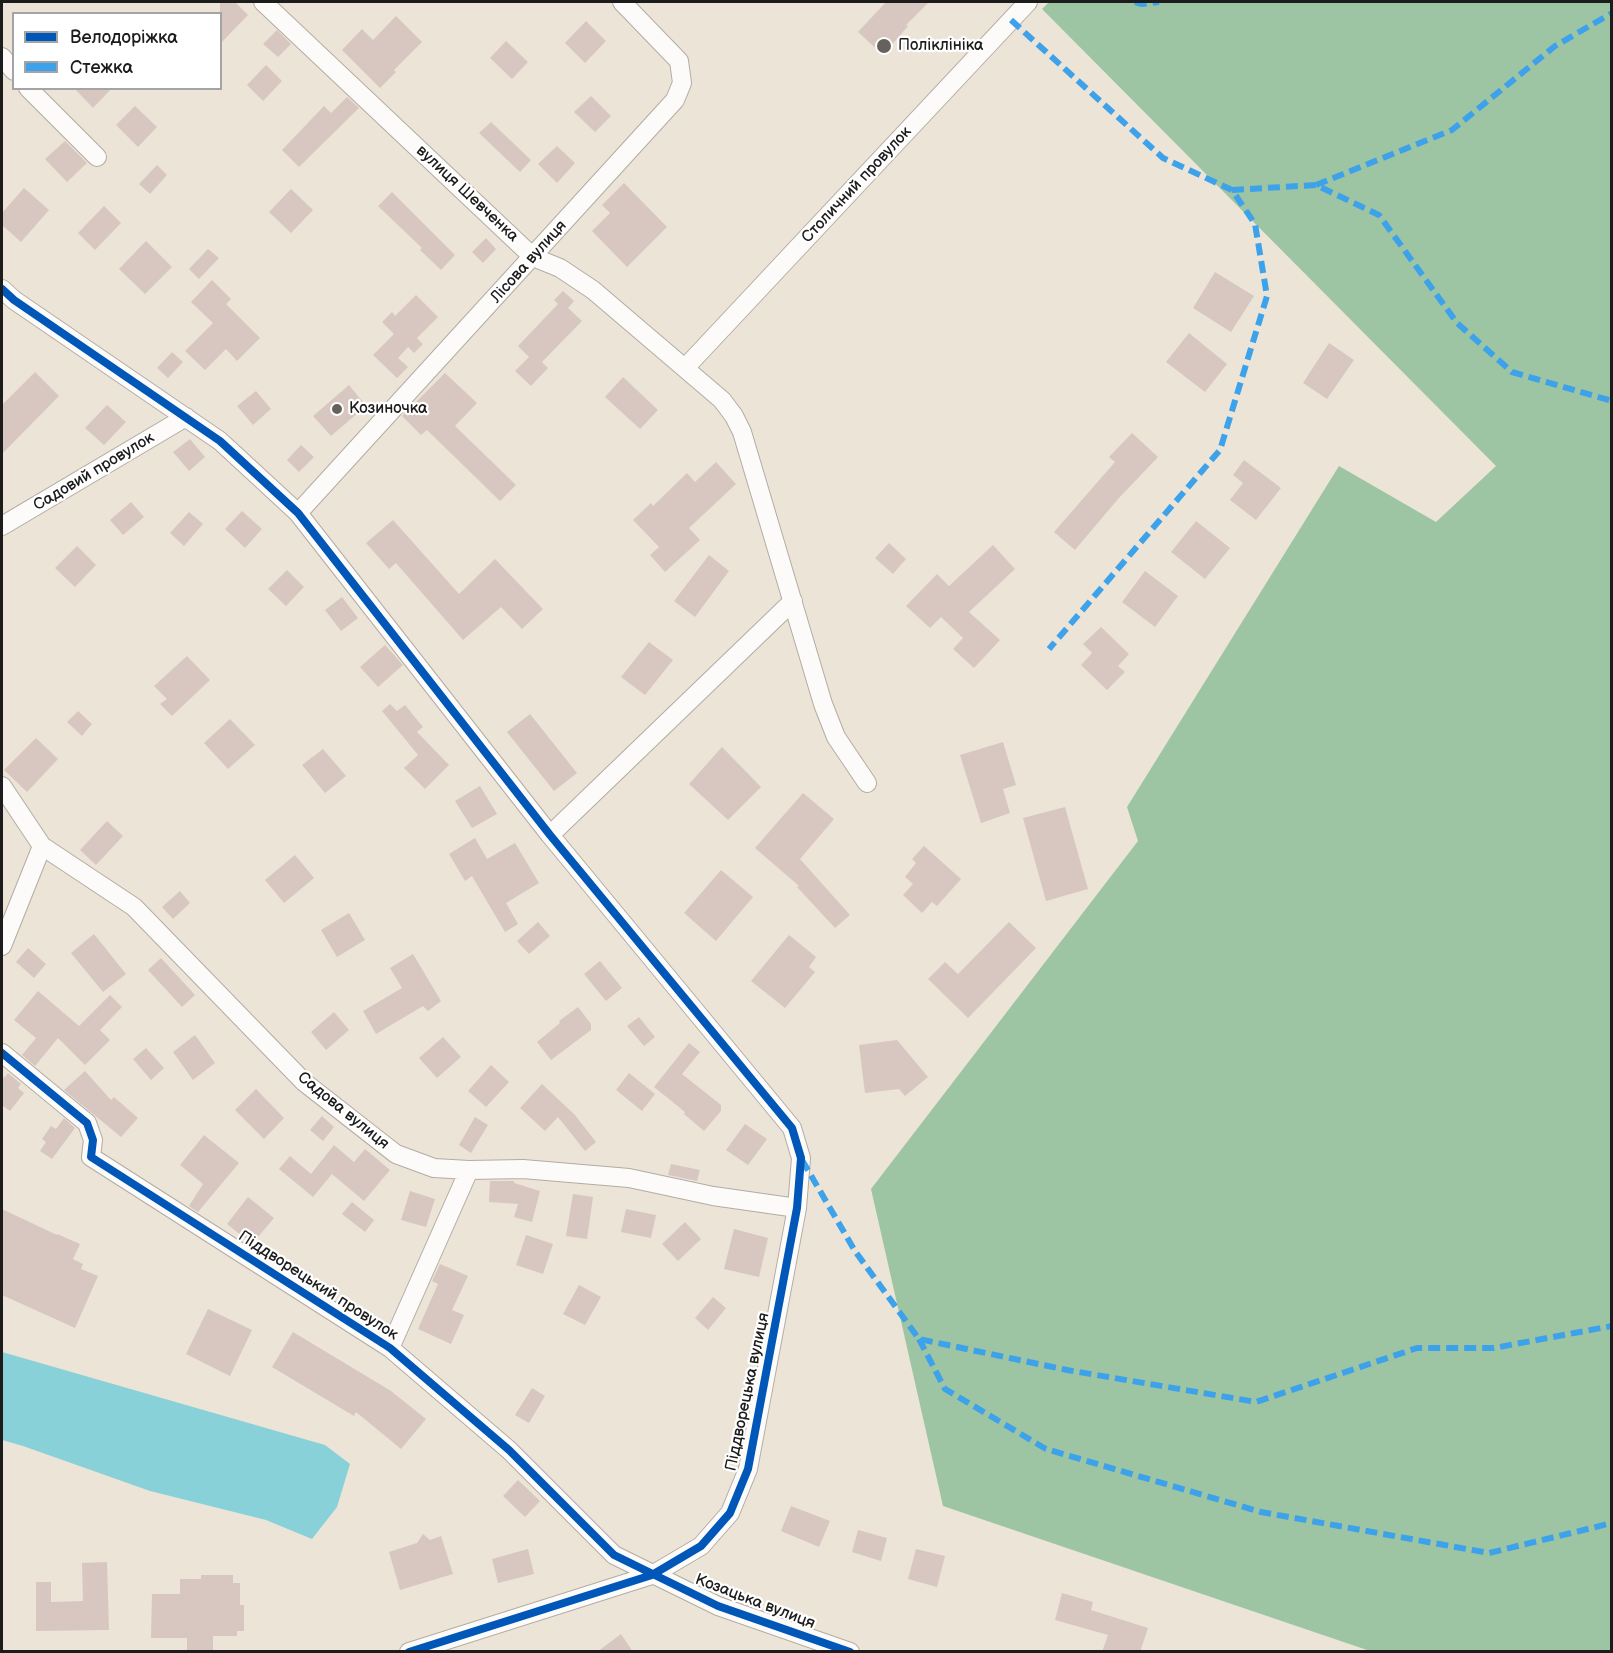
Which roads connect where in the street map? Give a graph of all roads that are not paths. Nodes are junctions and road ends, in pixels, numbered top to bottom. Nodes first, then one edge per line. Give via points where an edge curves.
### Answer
1 (263, 2) edge
2 (622, 2) edge
3 (1028, 2) edge
4 (2, 57) edge
5 (12, 69) edge
6 (30, 90) edge
7 (97, 158) dead end
8 (533, 257) junction
9 (2, 289) edge
10 (685, 368) junction
11 (186, 417) junction
12 (298, 513) junction
13 (2, 526) edge
14 (793, 602) junction
15 (867, 783) dead end
16 (2, 786) edge
17 (550, 835) junction
18 (42, 846) junction
19 (2, 946) edge
20 (2, 1053) edge
21 (470, 1170) junction
22 (797, 1208) junction
23 (390, 1348) junction
24 (652, 1575) junction
25 (409, 1652) edge
26 (850, 1652) edge

1 - 8 street, вулиця Шевченка
2 - 8 street, Лісова вулиця via 680,61 682,82 675,100
3 - 10 street, Столичний провулок
4 - 5 street
6 - 7 street
8 - 10 street, вулиця Шевченка via 560,268 593,290
8 - 12 street, Лісова вулиця
9 - 11 street, Піддворецька вулиця
10 - 14 street, вулиця Шевченка via 722,400 742,432
11 - 12 street, Піддворецька вулиця via 220,441
11 - 13 street, Садовий провулок
12 - 17 street, Піддворецька вулиця
14 - 15 street, вулиця Шевченка via 836,737
14 - 17 street
16 - 18 street, Садова вулиця
17 - 22 street, Піддворецька вулиця via 792,1128 801,1158
18 - 19 street
18 - 21 street, Садова вулиця via 134,907 304,1082 396,1154 434,1168
20 - 23 street, Піддворецький провулок via 87,1123 93,1140 91,1157
21 - 22 street, Садова вулиця via 523,1169 629,1178 712,1196
21 - 23 street
22 - 24 street, Піддворецька вулиця via 748,1469 730,1513 701,1546
23 - 24 street, Піддворецький провулок via 509,1450 614,1555
24 - 25 street, Піддворецька вулиця
24 - 26 street, Козацька вулиця via 718,1606

